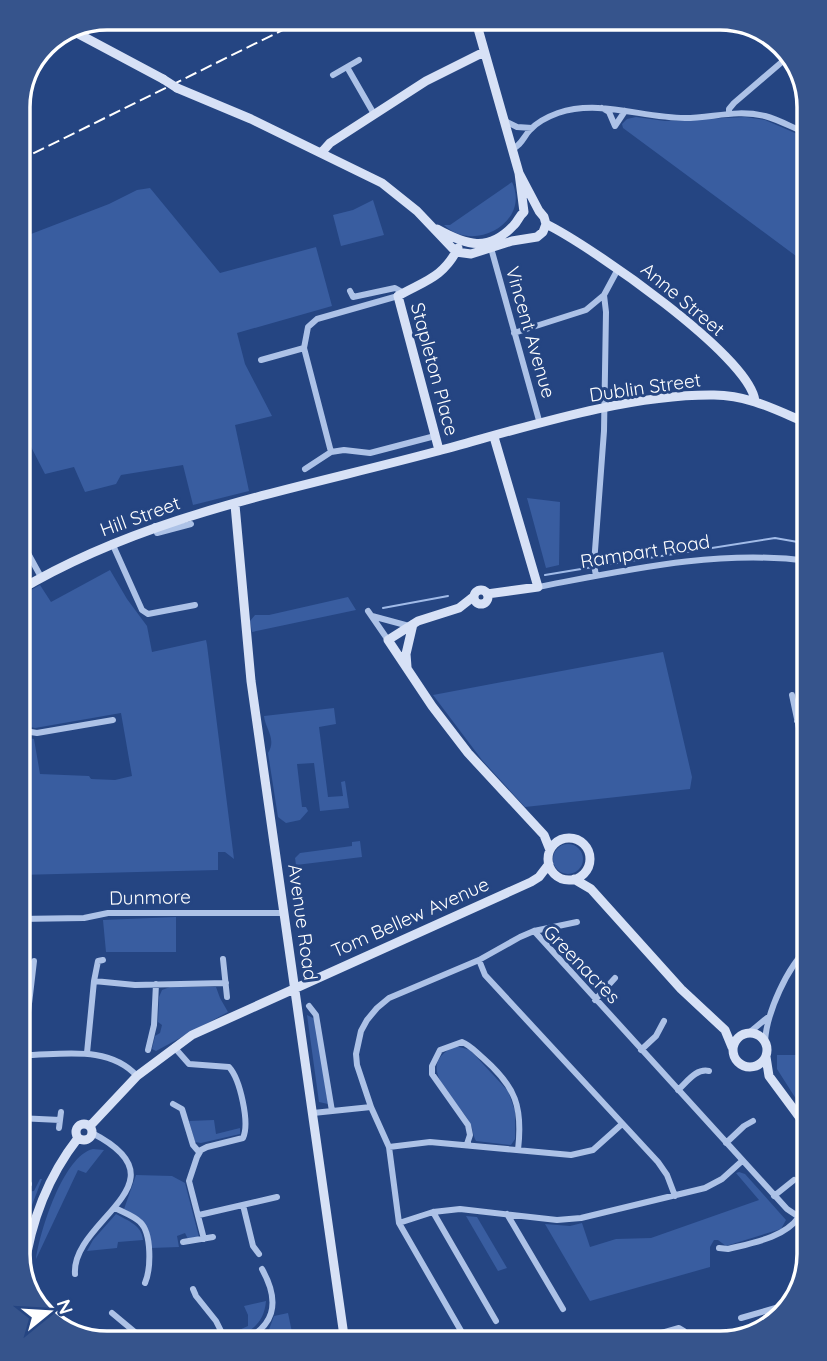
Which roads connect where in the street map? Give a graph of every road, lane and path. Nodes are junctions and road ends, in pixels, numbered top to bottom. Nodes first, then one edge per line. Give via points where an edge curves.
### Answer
1 (478, 30) edge
2 (80, 35) edge
3 (484, 52) junction
4 (359, 60) dead end
5 (782, 62) edge
6 (347, 67) junction
7 (333, 75) dead end
8 (601, 108) junction
9 (625, 111) junction
10 (729, 113) junction
11 (374, 114) junction
12 (503, 120) junction
13 (532, 128) junction
14 (797, 129) edge
15 (512, 149) junction
16 (322, 152) junction
17 (519, 173) junction
18 (539, 211) junction
19 (524, 212) junction
20 (517, 222) junction
21 (546, 224) junction
22 (435, 228) junction
23 (532, 238) junction
24 (465, 243) junction
25 (491, 248) junction
26 (456, 252) junction
27 (618, 269) junction
28 (350, 290) dead end
29 (401, 295) junction
30 (604, 295) junction
31 (514, 332) junction
32 (304, 348) junction
33 (261, 360) dead end
34 (755, 401) junction
35 (604, 409) junction
36 (797, 419) edge
37 (540, 424) junction
38 (435, 436) junction
39 (494, 436) junction
40 (439, 450) junction
41 (331, 452) junction
42 (305, 469) dead end
43 (253, 500) junction
44 (235, 505) junction
45 (191, 524) dead end
46 (237, 524) junction
47 (155, 526) junction
48 (112, 543) junction
49 (30, 557) edge
50 (797, 560) edge
51 (595, 570) junction
52 (41, 578) junction
53 (30, 585) edge
54 (538, 587) junction
55 (195, 606) dead end
56 (411, 625) junction
57 (388, 640) junction
58 (407, 668) junction
59 (792, 695) dead end
60 (113, 720) dead end
61 (797, 720) edge
62 (30, 732) edge
63 (544, 835) junction
64 (561, 840) junction
65 (550, 850) junction
66 (549, 864) junction
67 (586, 870) junction
68 (557, 876) junction
69 (539, 877) junction
70 (574, 879) junction
71 (591, 889) junction
72 (284, 913) junction
73 (30, 919) edge
74 (577, 922) dead end
75 (534, 932) junction
76 (223, 958) dead end
77 (103, 960) dead end
78 (479, 960) junction
79 (34, 961) dead end
80 (797, 963) edge
81 (615, 978) dead end
82 (94, 981) junction
83 (226, 983) junction
84 (156, 984) junction
85 (30, 988) edge
86 (295, 989) junction
87 (227, 996) dead end
88 (595, 1000) junction
89 (309, 1006) dead end
90 (767, 1018) junction
91 (664, 1021) dead end
92 (725, 1030) junction
93 (746, 1033) junction
94 (765, 1041) junction
95 (174, 1047) junction
96 (732, 1047) junction
97 (148, 1050) dead end
98 (641, 1050) junction
99 (87, 1054) junction
100 (30, 1055) edge
101 (766, 1057) junction
102 (754, 1067) junction
103 (709, 1071) dead end
104 (137, 1076) junction
105 (769, 1076) junction
106 (678, 1090) junction
107 (173, 1104) dead end
108 (371, 1107) junction
109 (332, 1111) junction
110 (313, 1113) junction
111 (797, 1113) edge
112 (30, 1119) edge
113 (60, 1120) dead end
114 (753, 1121) dead end
115 (622, 1124) junction
116 (91, 1130) junction
117 (726, 1143) junction
118 (467, 1144) junction
119 (389, 1147) junction
120 (518, 1150) junction
121 (200, 1152) junction
122 (742, 1161) junction
123 (794, 1180) dead end
124 (676, 1196) junction
125 (775, 1196) junction
126 (277, 1197) dead end
127 (243, 1205) junction
128 (115, 1208) junction
129 (433, 1212) junction
130 (507, 1214) junction
131 (199, 1215) junction
132 (797, 1216) edge
133 (797, 1219) edge
134 (399, 1223) junction
135 (30, 1234) edge
136 (213, 1237) dead end
137 (204, 1239) junction
138 (183, 1242) dead end
139 (719, 1248) dead end
140 (259, 1254) dead end
141 (262, 1269) dead end
142 (75, 1274) dead end
143 (145, 1283) dead end
144 (194, 1289) dead end
145 (776, 1308) edge
146 (563, 1309) dead end
147 (112, 1313) dead end
148 (741, 1318) dead end
149 (496, 1321) dead end
150 (134, 1331) edge
151 (221, 1331) edge
152 (260, 1331) edge
153 (343, 1331) edge
154 (458, 1331) edge

1 - 3 street
2 - 16 street, bridge via 177,88
3 - 11 street via 426,80
3 - 12 street
4 - 6 street
5 - 10 street via 734,103
6 - 7 street
6 - 11 street
8 - 9 street
8 - 9 street via 609,112 615,126
8 - 13 street via 556,114
9 - 10 street via 660,118
10 - 14 street via 767,116
11 - 16 street
12 - 13 street
12 - 15 street
13 - 15 street
15 - 17 street
16 - 22 street via 390,188
17 - 18 street
17 - 19 street
18 - 19 street
18 - 21 street
19 - 20 street
20 - 23 street via 521,234
20 - 24 street via 493,241
21 - 23 street via 544,232
21 - 27 street, Anne Street
22 - 24 street
22 - 26 street
23 - 25 street
24 - 26 street
25 - 26 street via 471,254
25 - 31 street, Vincent Avenue
26 - 29 street via 437,276
27 - 30 street
27 - 34 street, Anne Street via 666,304 723,356 751,386
28 - 29 street via 353,297 395,288
29 - 32 street via 311,322
29 - 38 street, Stapleton Place
30 - 31 street via 586,310
30 - 35 street
31 - 37 street, Vincent Avenue
32 - 33 street
32 - 41 street
34 - 35 street, Dublin Street via 714,395
34 - 36 street, Dublin Street
35 - 37 street, Dublin Street
35 - 51 street
37 - 39 street
38 - 40 street, Stapleton Place
38 - 41 street via 370,453
39 - 40 street
39 - 54 street
40 - 43 street, Hill Street
41 - 42 street
43 - 44 street, Hill Street
43 - 46 street
44 - 46 street, Avenue Road
44 - 47 street, Hill Street
45 - 47 street via 157,533
46 - 72 street, Avenue Road via 245,630
47 - 48 street, Hill Street
48 - 52 street, Hill Street
48 - 55 street via 142,610 148,614
49 - 52 street
50 - 51 street, Rampart Road via 717,557
51 - 54 street, Rampart Road
52 - 53 street, Hill Street
54 - 56 street, Rampart Road via 487,594 476,591 476,601
56 - 57 street
56 - 57 street via 370,613
56 - 58 street
57 - 58 street
58 - 63 street via 468,753
59 - 61 street
60 - 62 street
63 - 64 street
63 - 65 street
64 - 65 street
64 - 67 street via 583,844 589,857
65 - 66 street
66 - 68 street
66 - 69 street, Tom Bellew Avenue
67 - 70 street
67 - 71 street
68 - 69 street, Tom Bellew Avenue
68 - 70 street
69 - 86 street, Tom Bellew Avenue
70 - 71 street
71 - 92 street via 681,989
72 - 73 street, Dunmore via 108,913
72 - 86 street, Avenue Road
74 - 75 street
75 - 78 street, Greenacres
75 - 88 street, Greenacres
76 - 83 street
77 - 82 street via 98,961
78 - 108 street, Greenacres via 389,999 367,1020 356,1054
78 - 115 street via 485,975
79 - 85 street
80 - 90 street
81 - 88 street
82 - 84 street
82 - 99 street
83 - 84 street
83 - 87 street
84 - 97 street via 157,1028
86 - 95 street, Tom Bellew Avenue
86 - 110 street, Avenue Road
88 - 98 street, Greenacres
89 - 109 street via 316,1015
90 - 93 street
90 - 94 street
91 - 98 street
92 - 93 street
92 - 96 street
93 - 94 street
93 - 96 street
94 - 101 street
95 - 104 street, Tom Bellew Avenue
95 - 121 street via 189,1064 229,1067 236,1074 245,1134
96 - 102 street via 738,1062
98 - 106 street, Greenacres
99 - 100 street
99 - 104 street via 113,1058
101 - 102 street
101 - 105 street
102 - 105 street
103 - 106 street via 697,1072
104 - 116 street, Tom Bellew Avenue
105 - 111 street
106 - 117 street, Greenacres
107 - 121 street via 182,1110 193,1145
108 - 109 street
108 - 119 street, Greenacres
109 - 110 street
110 - 153 street, Avenue Road
112 - 113 street
114 - 117 street
115 - 120 street via 584,1154
115 - 124 street via 667,1175
116 - 128 street via 128,1159 129,1182
116 - 135 street, Tom Bellew Avenue via 88,1139 78,1138 41,1201
117 - 122 street, Greenacres
118 - 119 street
118 - 120 street
118 - 120 street via 468,1125 436,1083 432,1066 440,1050 462,1041 489,1063 516,1096
119 - 134 street, Greenacres
121 - 131 street via 189,1181
122 - 124 street via 714,1185
122 - 125 street, Greenacres
123 - 125 street
124 - 130 street via 581,1219
125 - 132 street, Greenacres
126 - 127 street
127 - 131 street
127 - 140 street
128 - 142 street via 84,1247
128 - 143 street via 142,1223 146,1232
129 - 130 street via 460,1209
129 - 134 street
129 - 149 street
130 - 146 street
131 - 137 street
133 - 139 street via 782,1233
134 - 154 street, Greenacres
136 - 137 street
137 - 138 street
141 - 152 street via 273,1293 273,1305
144 - 151 street
145 - 148 street
147 - 150 street

